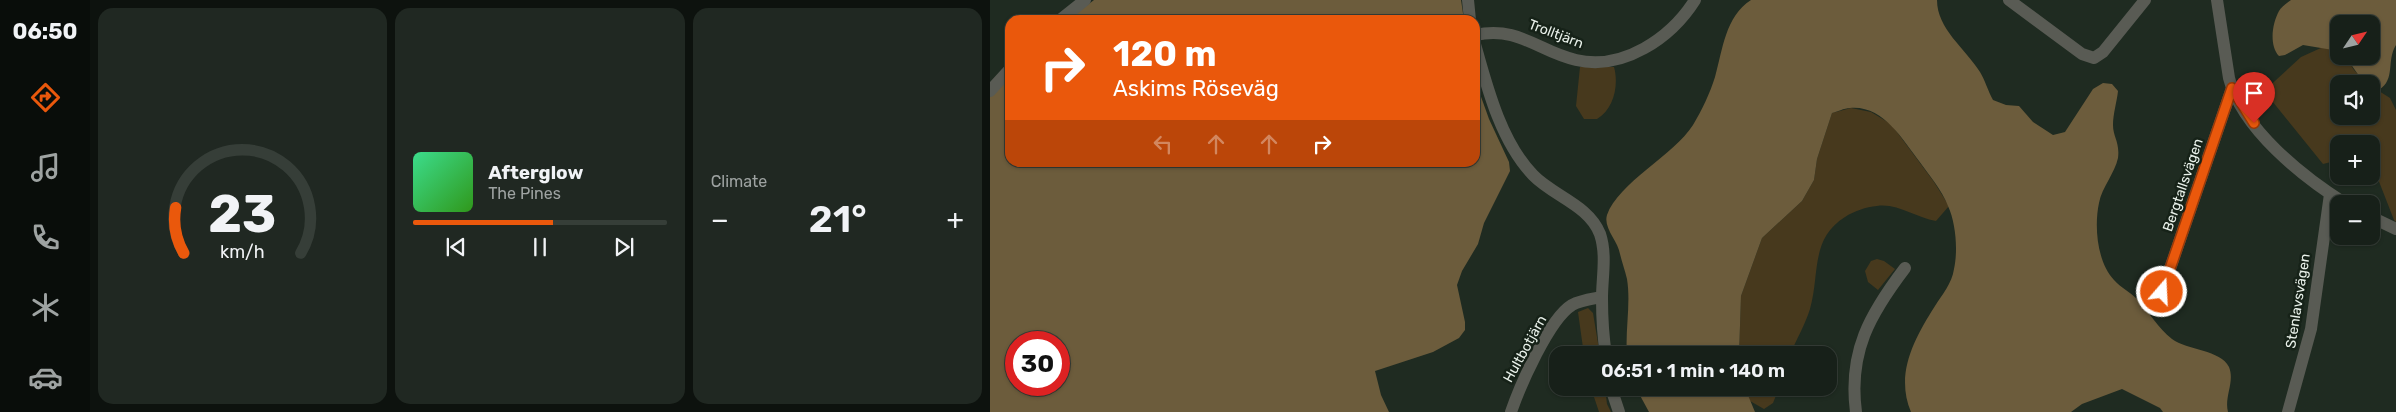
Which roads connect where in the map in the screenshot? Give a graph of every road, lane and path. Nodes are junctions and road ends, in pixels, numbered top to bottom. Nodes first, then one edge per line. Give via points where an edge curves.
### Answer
1 (1085, 0) edge
2 (1468, 0) edge
3 (1695, 0) edge
4 (2009, 0) edge
5 (2144, 0) edge
6 (2217, 0) edge
7 (1066, 15) edge
8 (1470, 15) edge
9 (1480, 34) edge
10 (1480, 62) edge
11 (1005, 74) edge
12 (2232, 88) junction
13 (990, 91) edge
14 (2330, 194) joint
15 (2380, 221) edge
16 (2396, 228) edge
17 (1905, 268) dead end
18 (2162, 292) dead end
19 (1602, 297) junction
20 (1605, 346) edge
21 (1614, 396) edge
22 (1511, 412) edge
23 (1619, 412) edge
24 (1856, 412) edge
25 (2288, 412) edge

1 - 7 street
2 - 8 street
3 - 9 street, Trolltjärn via 1680,22 1660,39 1642,50 1608,61 1576,60 1503,32
4 - 5 street via 2082,54 2094,58
6 - 12 street
10 - 19 street via 1489,93 1523,163 1545,186 1579,208 1594,223 1604,258
11 - 13 street
12 - 14 street via 2243,108 2270,142
12 - 18 street, Bergtallsvägen
14 - 25 street, Stenlavsvägen via 2311,330
15 - 16 street
17 - 24 street via 1882,298 1864,333 1856,364
19 - 20 street
19 - 22 street, Hultbotjärn via 1572,306 1556,321 1525,377
21 - 23 street

